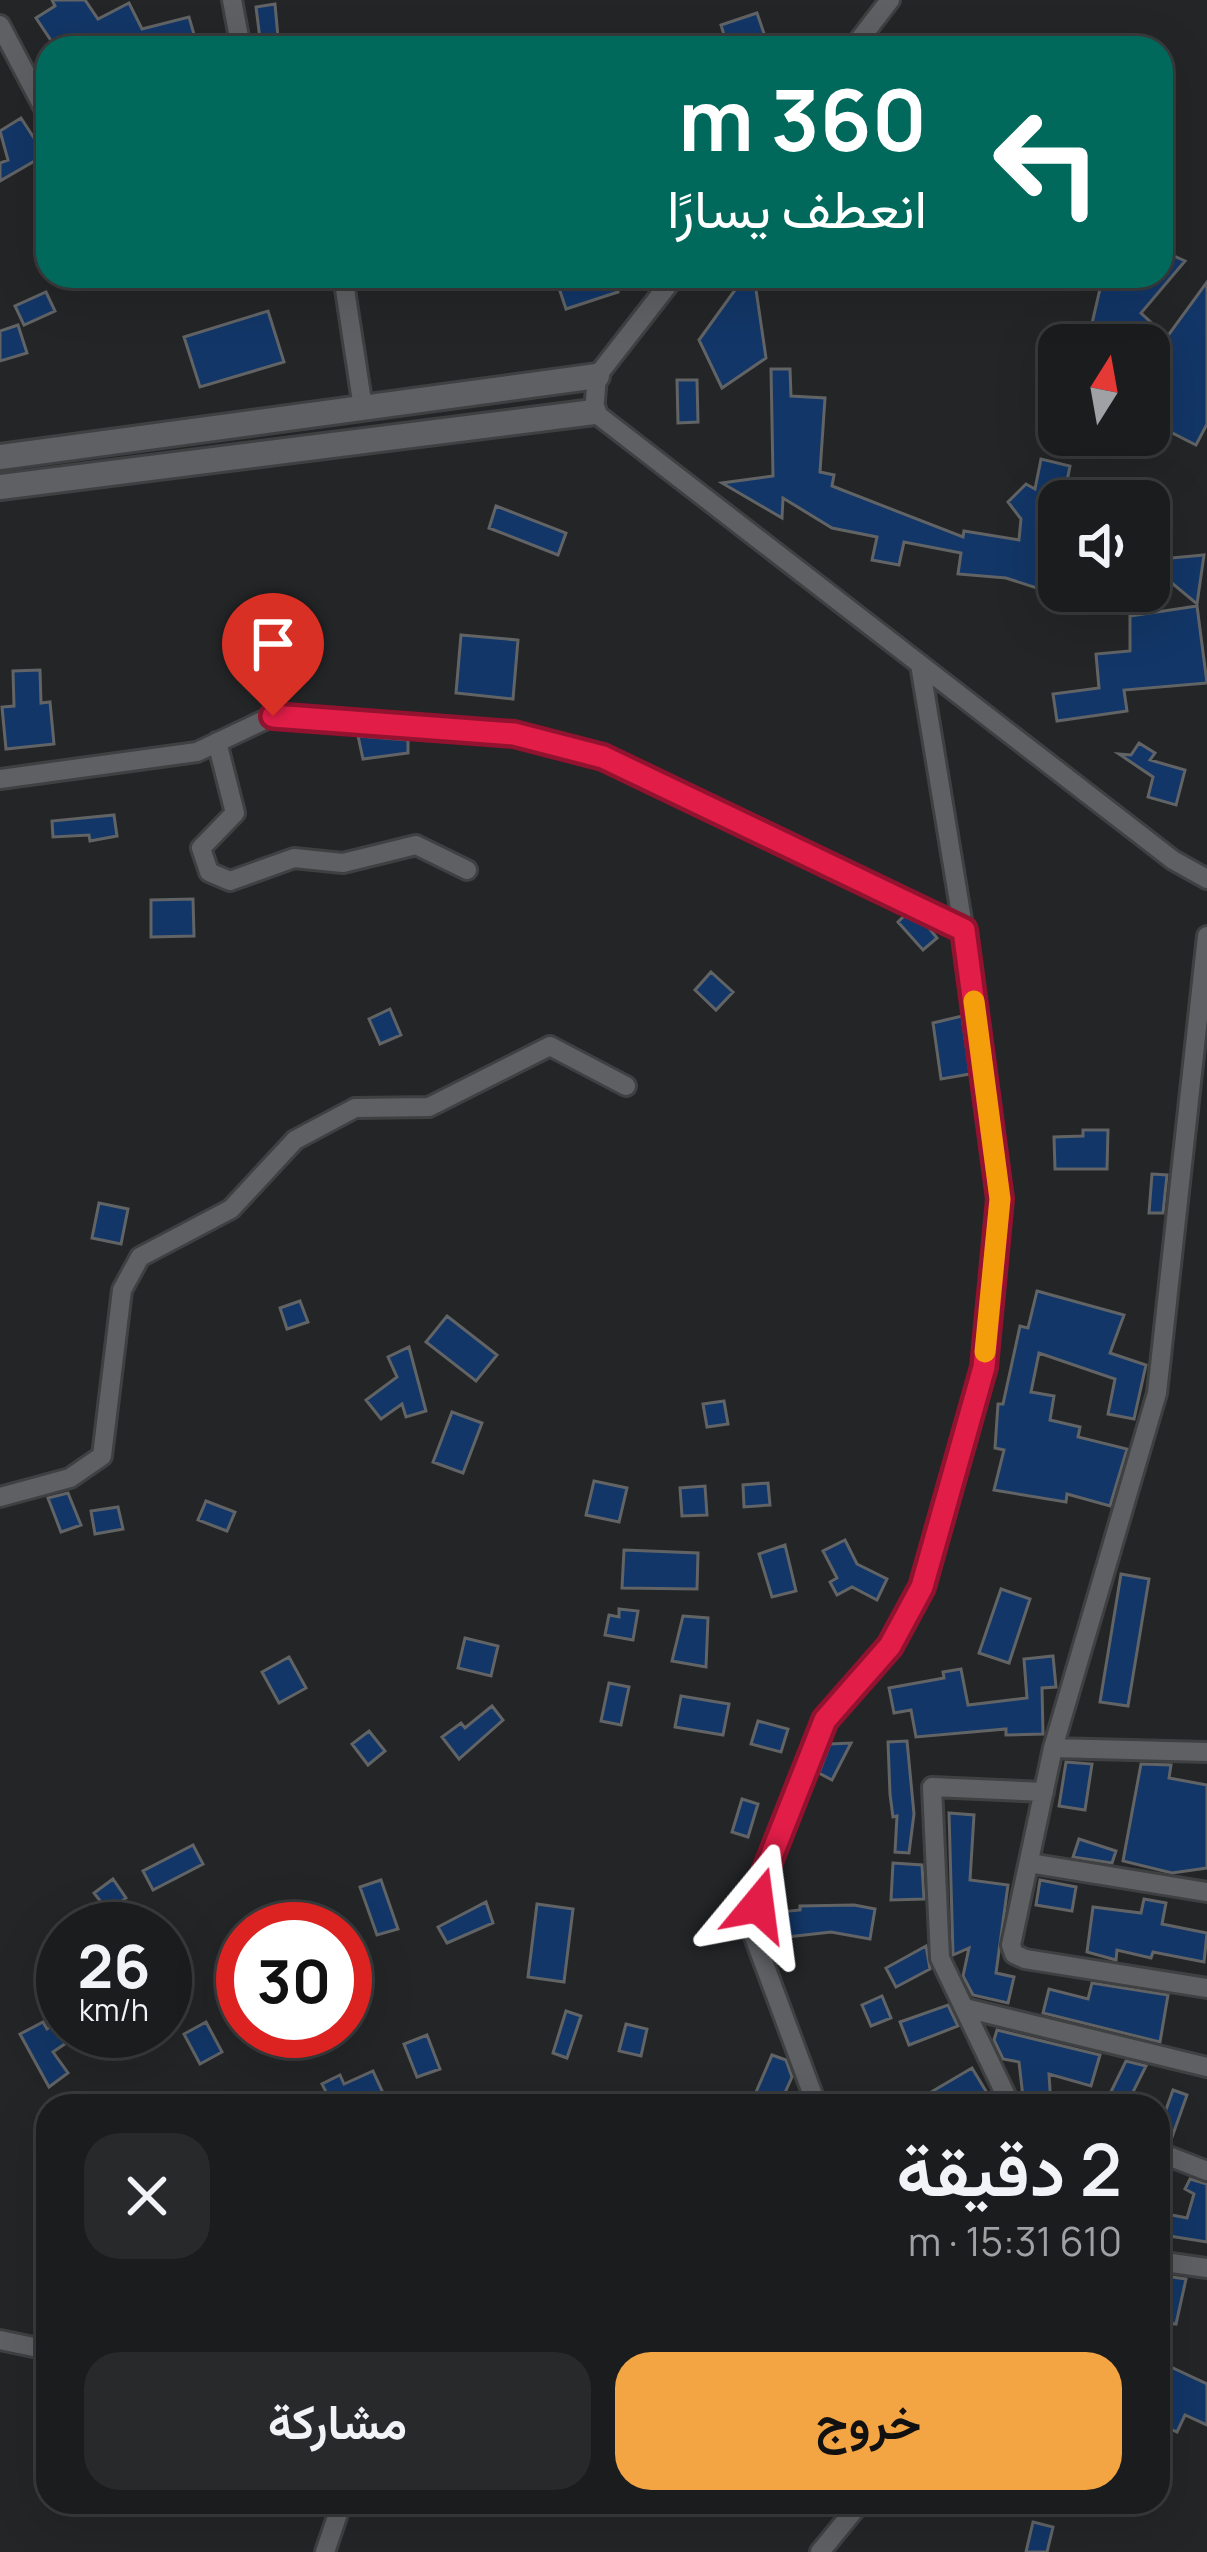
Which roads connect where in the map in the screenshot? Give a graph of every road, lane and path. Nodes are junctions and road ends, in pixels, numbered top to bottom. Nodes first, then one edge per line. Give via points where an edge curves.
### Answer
1 (232, 0) edge
2 (890, 0) edge
3 (0, 25) edge
4 (239, 36) edge
5 (862, 36) edge
6 (36, 93) edge
7 (346, 288) edge
8 (666, 288) edge
9 (597, 376) junction
10 (363, 408) junction
11 (594, 412) junction
12 (0, 457) edge
13 (0, 488) edge
14 (920, 664) junction
15 (217, 742) junction
16 (0, 779) edge
17 (467, 870) dead end
18 (1207, 880) edge
19 (964, 930) junction
20 (1207, 935) edge
21 (626, 1086) dead end
22 (0, 1497) edge
23 (1053, 1748) junction
24 (1207, 1752) edge
25 (1044, 1792) junction
26 (1029, 1863) junction
27 (1207, 1892) edge
28 (1207, 1988) edge
29 (965, 2008) junction
30 (1207, 2067) edge
31 (813, 2094) edge
32 (1006, 2094) edge
33 (1170, 2157) edge
34 (1207, 2171) edge
35 (1170, 2263) edge
36 (1207, 2268) edge
37 (0, 2340) edge
38 (36, 2348) edge
39 (338, 2514) edge
40 (851, 2514) edge
41 (325, 2552) edge
42 (820, 2552) edge

1 - 4 street
2 - 5 street
3 - 6 street
7 - 10 street
8 - 9 street
9 - 10 street
9 - 11 street
10 - 12 street
11 - 13 street
11 - 14 street
14 - 18 street
14 - 19 street
15 - 16 street via 197,752
15 - 17 street via 235,813 201,848 209,872 230,881 294,858 343,863 416,844
15 - 19 street via 273,716 431,725 559,745 603,757
19 - 31 street via 1000,1199 984,1367 922,1587 890,1646 825,1720 763,1877 753,1934
20 - 23 street via 1157,1393
21 - 22 street via 550,1046 429,1107 355,1108 295,1140 231,1209 140,1256 122,1290 102,1456 70,1478
23 - 24 street
23 - 25 street
25 - 26 street
25 - 29 street via 932,1787 940,1958
26 - 27 street
26 - 28 street via 1014,1954
29 - 30 street
29 - 32 street
33 - 34 street
35 - 36 street
37 - 38 street
39 - 41 street
40 - 42 street

